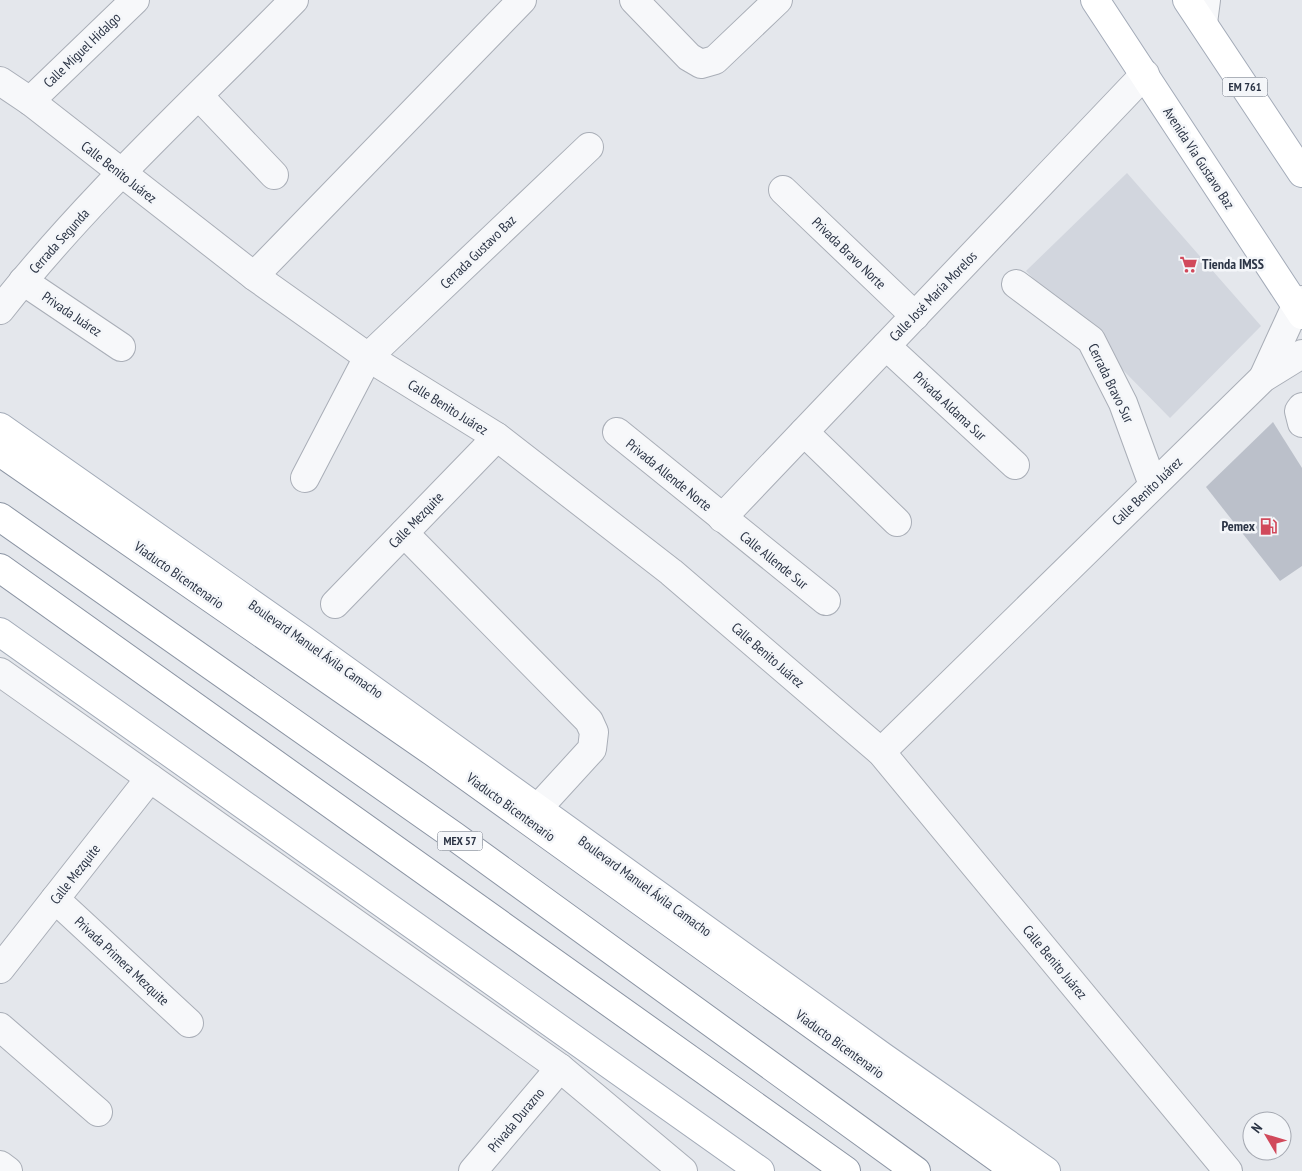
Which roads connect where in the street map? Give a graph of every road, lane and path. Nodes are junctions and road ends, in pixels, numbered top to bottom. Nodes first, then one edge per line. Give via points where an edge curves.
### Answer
1 (135, 0) edge
2 (294, 0) edge
3 (522, 0) edge
4 (634, 0) edge
5 (778, 0) edge
6 (1096, 0) edge
7 (1187, 0) edge
8 (1204, 11) edge
9 (1145, 74) junction
10 (0, 81) edge
11 (199, 96) junction
12 (30, 101) junction
13 (589, 147) dead end
14 (119, 173) junction
15 (1302, 173) edge
16 (274, 175) dead end
17 (783, 190) dead end
18 (254, 276) junction
19 (23, 281) junction
20 (1016, 284) dead end
21 (1300, 307) edge
22 (0, 310) edge
23 (915, 316) junction
24 (886, 346) junction
25 (120, 347) dead end
26 (1302, 354) edge
27 (368, 357) junction
28 (1262, 378) junction
29 (1302, 407) edge
30 (1302, 423) edge
31 (0, 427) edge
32 (617, 432) dead end
33 (804, 432) junction
34 (497, 437) junction
35 (0, 452) edge
36 (1015, 465) dead end
37 (305, 478) dead end
38 (1154, 485) junction
39 (0, 517) edge
40 (722, 518) junction
41 (897, 522) dead end
42 (404, 534) junction
43 (0, 568) edge
44 (826, 601) dead end
45 (335, 604) dead end
46 (0, 632) edge
47 (0, 672) edge
48 (881, 752) junction
49 (150, 778) junction
50 (538, 808) junction
51 (55, 899) junction
52 (0, 969) edge
53 (189, 1023) dead end
54 (0, 1027) edge
55 (560, 1068) junction
56 (98, 1112) dead end
57 (0, 1165) edge
58 (8, 1171) edge
59 (473, 1171) edge
60 (683, 1171) edge
61 (760, 1171) edge
62 (846, 1171) edge
63 (916, 1171) edge
64 (1016, 1171) edge
65 (1046, 1171) edge
66 (1228, 1171) edge

1 - 12 street, Calle Miguel Hidalgo
2 - 11 street, Cerrada Segunda
3 - 18 street
4 - 5 street via 689,57 701,64 715,60
6 - 9 main road, Avenida Via Gustavo Baz
7 - 8 main road, EM 761
8 - 15 main road, EM 761
9 - 21 main road, Avenida Via Gustavo Baz
9 - 23 street, Calle José María Morelos
10 - 12 street, Calle Benito Juárez
11 - 14 street, Cerrada Segunda
11 - 16 street
12 - 14 street, Calle Benito Juárez
13 - 27 street, Cerrada Gustavo Baz
14 - 18 street, Calle Benito Juárez
14 - 19 street, Cerrada Segunda
17 - 23 street, Privada Bravo Norte
18 - 27 street, Calle Benito Juárez
19 - 22 street, Cerrada Segunda
19 - 25 street, Privada Juárez
20 - 38 street, Cerrada Bravo Sur via 1091,340 1123,403
21 - 28 street, Calle Benito Juárez
23 - 24 street, Calle José María Morelos
24 - 33 street, Calle José María Morelos
24 - 36 street, Privada Aldama Sur
26 - 28 street, Calle Benito Juárez
27 - 34 street, Calle Benito Juárez
27 - 37 street, Cerrada Gustavo Baz
28 - 38 street, Calle Benito Juárez
29 - 30 street via 1299,411
31 - 50 main road, Boulevard Manuel Ávila Camacho
32 - 40 street, Privada Allende Norte
33 - 40 street, Calle José María Morelos
33 - 41 street
34 - 42 street, Calle Mezquite
34 - 48 street, Calle Benito Juárez via 671,572
35 - 64 main road, Viaducto Bicentenario via 434,752
38 - 48 street, Calle Benito Juárez
39 - 63 main road, MEX 57 via 454,836
40 - 44 street, Calle Allende Sur
42 - 45 street, Calle Mezquite
42 - 50 street via 589,721 594,732 592,749
43 - 62 main road
46 - 61 main road
47 - 49 street
48 - 66 street, Calle Benito Juárez
49 - 51 street, Calle Mezquite
49 - 55 street
50 - 65 main road, Boulevard Manuel Ávila Camacho
51 - 52 street, Calle Mezquite
51 - 53 street, Privada Primera Mezquite
54 - 56 street
55 - 59 street, Privada Durazno
55 - 60 street
57 - 58 street

